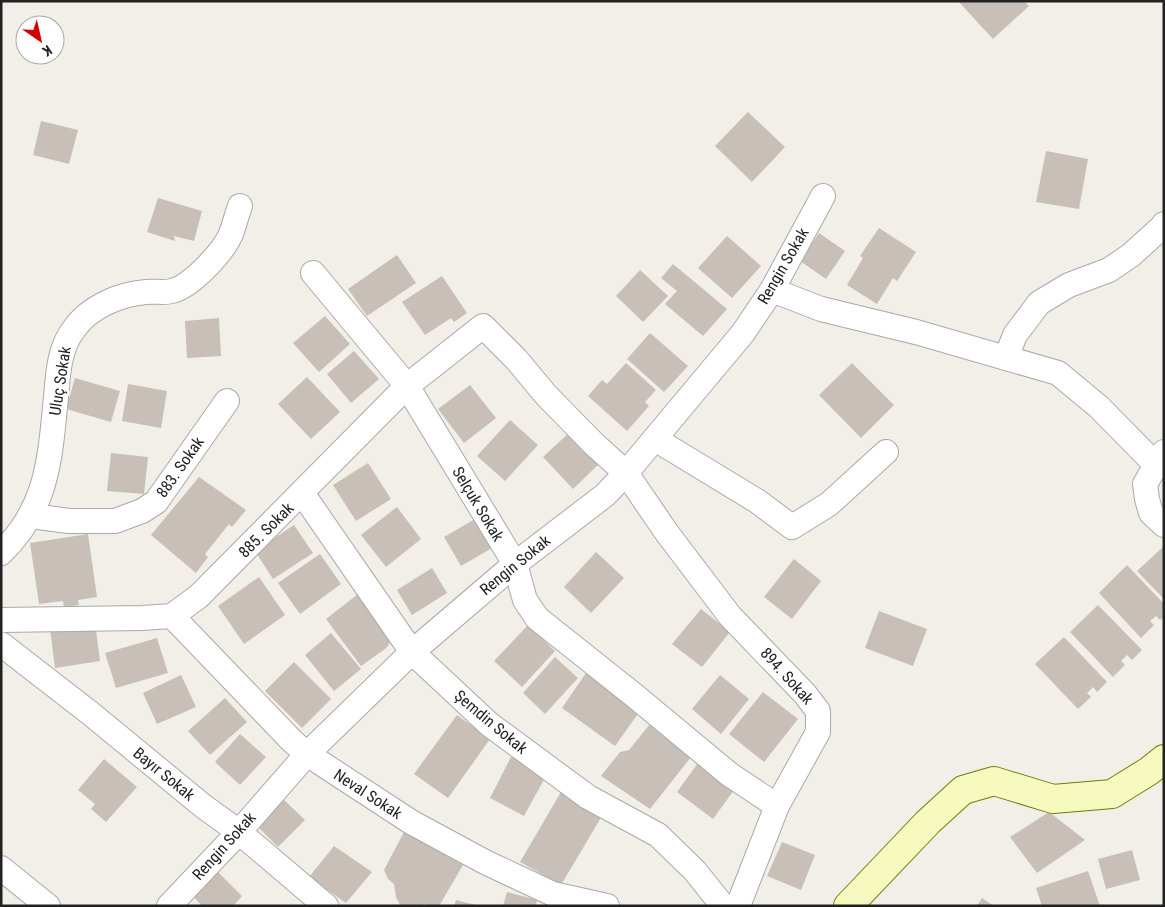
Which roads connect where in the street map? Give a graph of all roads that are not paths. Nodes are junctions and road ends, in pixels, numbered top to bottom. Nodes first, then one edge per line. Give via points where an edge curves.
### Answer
1 (823, 196) dead end
2 (240, 206) dead end
3 (1164, 224) edge
4 (312, 273) dead end
5 (772, 290) junction
6 (483, 326) joint
7 (1006, 358) junction
8 (407, 386) junction
9 (227, 401) dead end
10 (655, 439) junction
11 (886, 452) dead end
12 (1160, 458) edge
13 (626, 473) junction
14 (302, 493) junction
15 (31, 516) junction
16 (1164, 525) edge
17 (1, 553) edge
18 (515, 564) junction
19 (172, 616) junction
20 (1, 620) edge
21 (1, 644) edge
22 (412, 652) junction
23 (307, 754) junction
24 (1164, 759) edge
25 (778, 806) junction
26 (239, 832) junction
27 (1, 868) edge
28 (48, 906) edge
29 (169, 906) edge
30 (326, 906) edge
31 (607, 906) edge
32 (723, 906) edge
33 (738, 906) edge
34 (848, 906) edge

1 - 5 street, Rengin Sokak
2 - 15 street, Uluç Sokak via 230,236 219,253 186,285 172,291 118,297 104,303 74,328 66,340 61,359 48,465 42,492
3 - 7 street via 1110,270 1069,285 1039,303 1015,335
4 - 8 street, Selçuk Sokak
5 - 7 street via 821,308
5 - 10 street, Rengin Sokak via 743,333
6 - 8 street, 885. Sokak
6 - 13 street, 894. Sokak via 546,396
7 - 12 street via 1058,373
8 - 14 street, 885. Sokak
8 - 18 street, Selçuk Sokak
9 - 15 street, 883. Sokak via 156,502 142,511 115,520 69,521
10 - 11 street via 757,501 792,527 829,504
10 - 13 street, Rengin Sokak
12 - 16 street via 1145,484 1146,499 1152,513
13 - 18 street, Rengin Sokak via 605,495
13 - 25 street, 894. Sokak via 730,616 818,711 818,732
14 - 19 street, 885. Sokak via 200,596
14 - 22 street, Şemdin Sokak
15 - 17 street, Uluç Sokak
18 - 22 street, Rengin Sokak
18 - 25 street, Selçuk Sokak via 525,600 537,618 729,774
19 - 20 street
19 - 23 street, Neval Sokak
21 - 26 street, Bayır Sokak
22 - 23 street, Rengin Sokak
22 - 32 street, Şemdin Sokak via 488,724 588,797 658,835 695,871
23 - 26 street, Rengin Sokak
23 - 31 street, Neval Sokak via 411,822 485,862 553,894
24 - 34 street via 1112,794 1053,799 994,781 963,790
25 - 33 street, 894. Sokak
26 - 29 street, Rengin Sokak
26 - 30 street, Bayır Sokak
27 - 28 street

